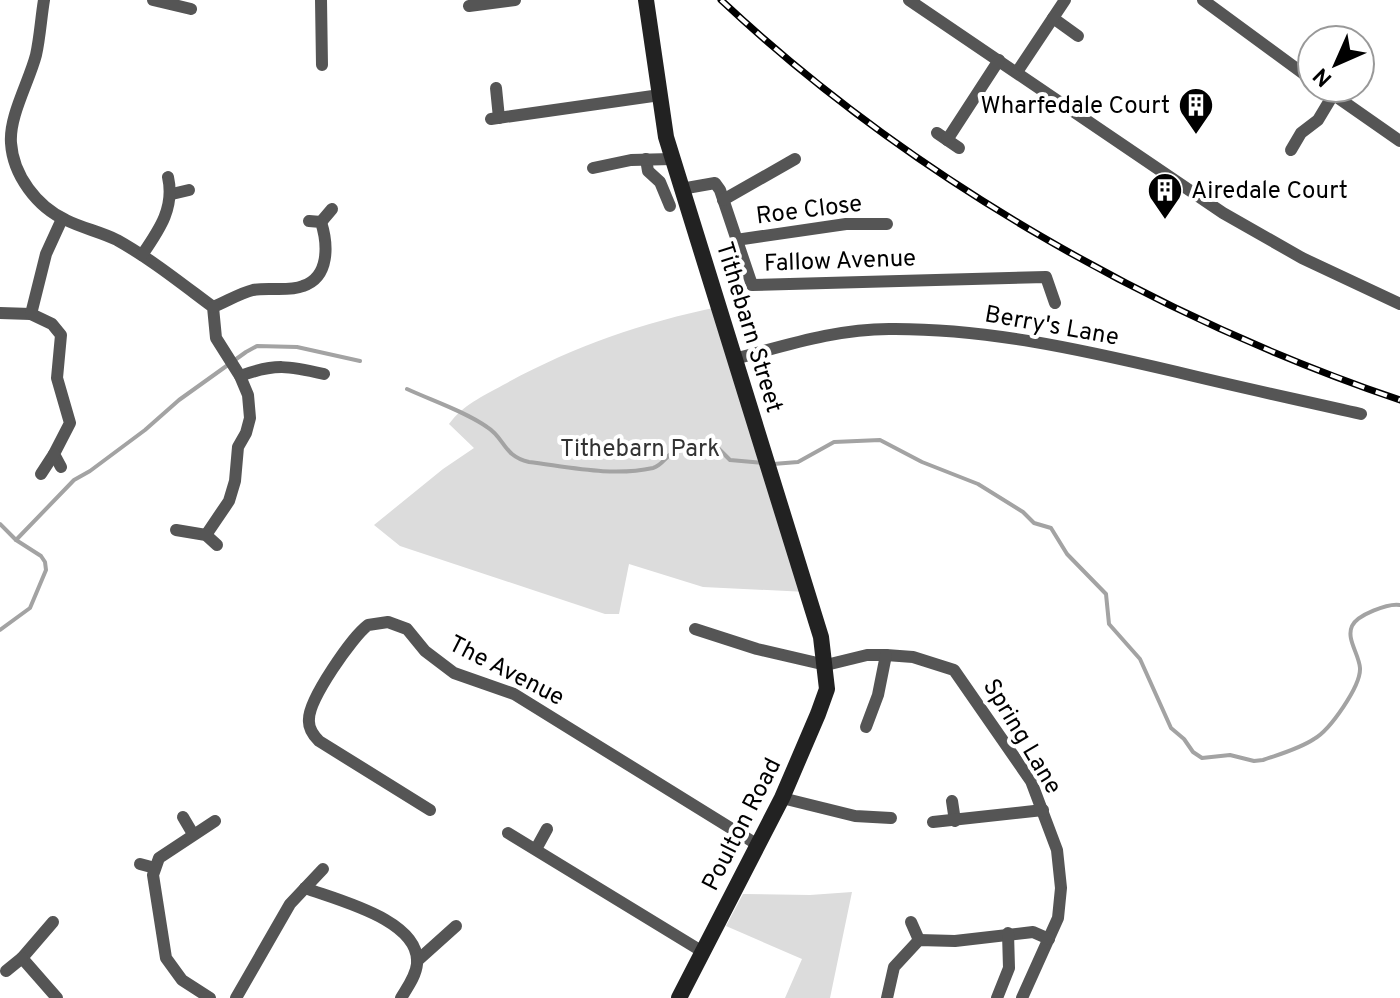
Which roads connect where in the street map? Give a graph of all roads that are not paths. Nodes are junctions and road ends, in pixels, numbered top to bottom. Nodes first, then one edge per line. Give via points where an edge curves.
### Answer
1 (44, 0) edge
2 (153, 0) edge
3 (321, 0) edge
4 (515, 0) edge
5 (646, 0) edge
6 (909, 0) edge
7 (1065, 0) edge
8 (1203, 0) edge
9 (469, 6) dead end
10 (191, 9) dead end
11 (1053, 18) junction
12 (1078, 36) dead end
13 (999, 60) junction
14 (322, 65) dead end
15 (1296, 68) edge
16 (1017, 72) junction
17 (496, 88) dead end
18 (660, 95) junction
19 (1324, 104) edge
20 (1346, 104) edge
21 (5, 141) edge
22 (1400, 141) edge
23 (959, 148) dead end
24 (1291, 150) dead end
25 (646, 159) junction
26 (672, 159) junction
27 (795, 159) dead end
28 (593, 168) dead end
29 (168, 177) dead end
30 (681, 189) junction
31 (189, 190) dead end
32 (172, 194) junction
33 (723, 200) junction
34 (670, 206) dead end
35 (332, 209) dead end
36 (62, 219) junction
37 (887, 224) dead end
38 (736, 240) junction
39 (142, 255) junction
40 (1055, 303) dead end
41 (1400, 304) edge
42 (213, 307) junction
43 (0, 313) edge
44 (31, 314) junction
45 (734, 359) junction
46 (239, 372) junction
47 (324, 374) dead end
48 (1361, 414) dead end
49 (54, 454) junction
50 (61, 467) dead end
51 (41, 474) dead end
52 (176, 530) dead end
53 (206, 535) junction
54 (217, 545) dead end
55 (695, 629) dead end
56 (886, 655) junction
57 (826, 665) junction
58 (866, 727) dead end
59 (420, 786) dead end
60 (782, 798) junction
61 (412, 799) junction
62 (952, 801) dead end
63 (430, 810) dead end
64 (1043, 810) junction
65 (183, 817) dead end
66 (891, 818) dead end
67 (215, 821) dead end
68 (955, 821) junction
69 (933, 822) dead end
70 (547, 829) dead end
71 (508, 833) dead end
72 (193, 834) junction
73 (758, 845) junction
74 (536, 849) junction
75 (140, 864) dead end
76 (155, 868) junction
77 (323, 869) dead end
78 (305, 888) junction
79 (53, 922) dead end
80 (911, 922) dead end
81 (456, 926) dead end
82 (1008, 933) junction
83 (1049, 939) junction
84 (919, 940) junction
85 (703, 952) junction
86 (22, 958) junction
87 (417, 961) junction
88 (6, 971) dead end
89 (57, 998) edge
90 (210, 998) edge
91 (236, 998) edge
92 (401, 998) edge
93 (679, 998) edge
94 (887, 998) edge
95 (997, 998) edge
96 (1022, 998) edge

1 - 21 street via 36,55
2 - 10 street
3 - 14 street
4 - 9 street
5 - 18 main road, Tithebarn Street
6 - 13 street
7 - 11 street
8 - 15 street
11 - 12 street
11 - 16 street
13 - 16 street
13 - 23 street via 942,137
16 - 41 street via 1223,213
17 - 18 street via 495,118
18 - 26 main road, Tithebarn Street
19 - 24 street via 1318,120
20 - 22 street
21 - 36 street via 36,199
25 - 26 street
25 - 28 street
25 - 34 street
26 - 30 main road, Tithebarn Street
27 - 33 street
29 - 32 street
30 - 33 street via 715,183
30 - 45 main road, Tithebarn Street
31 - 32 street
32 - 39 street via 160,229
33 - 38 street, Fallow Avenue
35 - 42 street via 315,222 326,250 316,279 303,287 252,290
36 - 39 street
36 - 44 street via 46,254
37 - 38 street, Roe Close via 846,224
38 - 40 street, Fallow Avenue via 752,285 1046,277
39 - 42 street
42 - 46 street via 216,338
43 - 44 street
44 - 49 street via 61,335 57,378 70,423
45 - 48 street, Berry's Lane via 845,332 957,332 1108,356
45 - 57 main road, Tithebarn Street
46 - 47 street via 265,366
46 - 53 street via 250,418 238,447 229,501
49 - 50 street
49 - 51 street
52 - 53 street
53 - 54 street
55 - 57 street
56 - 57 street, Spring Lane
56 - 58 street
56 - 64 street, Spring Lane via 954,670 1031,781
57 - 60 main road, Poulton Road via 826,695
59 - 61 street
60 - 66 street via 855,816
60 - 73 main road, Poulton Road
61 - 63 street, The Avenue
61 - 73 street, The Avenue via 319,741 309,724 321,686 368,625 388,622 407,629 454,673 514,694
62 - 68 street
64 - 68 street
64 - 83 street, Spring Lane via 1057,850 1061,888
65 - 72 street
67 - 72 street
68 - 69 street
70 - 74 street
71 - 74 street
72 - 76 street via 159,858
73 - 85 main road, Poulton Road
74 - 85 street
75 - 76 street
76 - 90 street via 166,958 182,980
77 - 78 street
78 - 87 street via 391,923 411,940
78 - 91 street via 290,904
79 - 86 street
80 - 84 street
81 - 87 street
82 - 83 street via 1033,932
82 - 84 street
82 - 95 street via 1009,968
83 - 96 street, Spring Lane
84 - 94 street via 894,967
85 - 93 main road, Poulton Road
86 - 88 street
86 - 89 street
87 - 92 street

